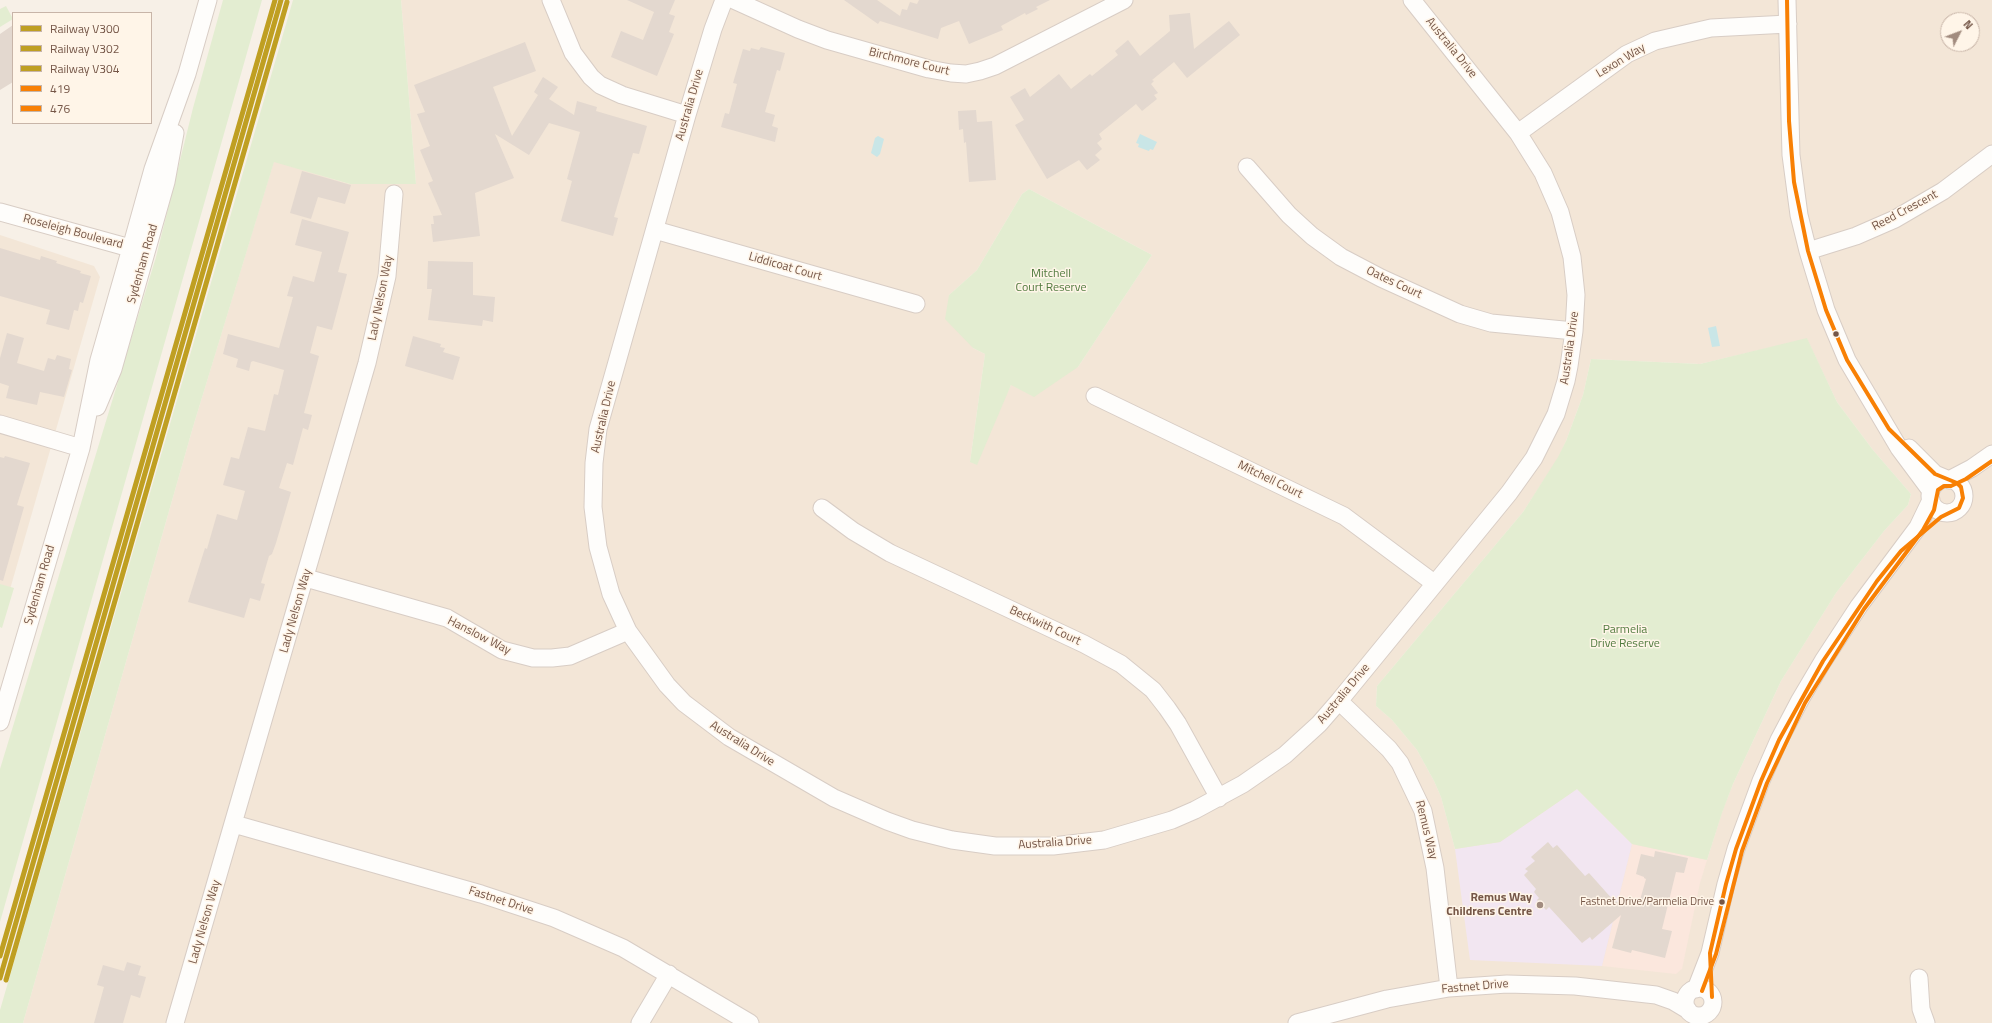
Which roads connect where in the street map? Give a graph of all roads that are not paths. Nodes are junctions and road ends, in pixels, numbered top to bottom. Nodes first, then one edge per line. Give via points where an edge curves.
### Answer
1 (208, 0) edge
2 (551, 0) edge
3 (724, 0) edge
4 (734, 0) edge
5 (1124, 0) edge
6 (1412, 0) edge
7 (1787, 0) edge
8 (1788, 24) junction
9 (687, 115) junction
10 (1518, 133) junction
11 (1992, 154) edge
12 (1247, 167) dead end
13 (394, 194) dead end
14 (0, 212) edge
15 (655, 230) junction
16 (138, 250) junction
17 (1808, 251) junction
18 (916, 304) dead end
19 (1574, 331) junction
20 (1095, 396) dead end
21 (0, 424) edge
22 (1889, 428) junction
23 (80, 448) junction
24 (1992, 454) edge
25 (1992, 460) edge
26 (1948, 480) junction
27 (1963, 492) junction
28 (1931, 496) junction
29 (822, 508) dead end
30 (1949, 513) junction
31 (1901, 551) junction
32 (306, 578) junction
33 (1434, 584) junction
34 (628, 631) junction
35 (1339, 701) junction
36 (0, 722) edge
37 (1219, 798) junction
38 (234, 824) junction
39 (1710, 953) junction
40 (669, 974) junction
41 (1919, 978) dead end
42 (1449, 988) junction
43 (1695, 989) junction
44 (1656, 995) junction
45 (1699, 1013) edge
46 (175, 1023) edge
47 (640, 1023) edge
48 (750, 1023) edge
49 (1297, 1023) edge
50 (1926, 1023) edge

1 - 16 street, Sydenham Road via 187,74 154,169
2 - 9 street via 573,53 590,77 600,85 622,95
3 - 9 street, Australia Drive
4 - 5 street, Birchmore Court via 827,40 929,69 966,74 995,66
6 - 10 street, Australia Drive
7 - 8 street
8 - 10 street, Lexon Way via 1711,28 1655,41 1627,54
8 - 17 street via 1791,155 1799,215
9 - 15 street, Australia Drive
10 - 19 street, Australia Drive via 1543,173 1560,212 1572,258 1576,295
11 - 17 street, Reed Crescent via 1943,191 1895,219 1856,236
12 - 19 street, Oates Court via 1289,215 1312,236 1341,257 1381,278 1460,314 1491,324
13 - 32 street, Lady Nelson Way via 387,276 376,328
14 - 16 street, Roseleigh Boulevard
15 - 18 street, Liddicoat Court
15 - 34 street, Australia Drive via 602,414 594,463 592,507 598,547 611,594
16 - 23 street, Sydenham Road via 113,369
17 - 22 street via 1826,310 1847,360
19 - 33 street, Australia Drive via 1565,387 1556,414 1541,445 1509,493
20 - 33 street, Mitchell Court via 1344,516
21 - 23 street
22 - 26 street via 1928,468
22 - 28 street via 1899,448
23 - 36 street, Sydenham Road
24 - 26 street
25 - 27 street
26 - 27 street via 1958,483
26 - 28 street via 1937,482
27 - 30 street via 1959,508
28 - 30 street via 1934,507
28 - 31 street via 1921,522
29 - 37 street, Beckwith Court via 853,531 890,553 1121,664 1153,690 1167,708
30 - 31 street
31 - 39 street via 1844,629 1800,700 1779,740 1736,849
32 - 34 street, Hanslow Way via 447,618 502,650 533,658 570,656
32 - 38 street, Lady Nelson Way
33 - 35 street, Australia Drive
34 - 37 street, Australia Drive via 666,685 705,720 749,749 834,798 860,811 912,830 952,840 996,846 1053,846 1104,840 1147,828 1172,820
35 - 37 street, Australia Drive via 1319,724 1285,755
35 - 42 street, Remus Way via 1400,763 1423,811 1435,868
38 - 40 street, Fastnet Drive via 481,894 554,918 623,948
38 - 46 street, Lady Nelson Way
39 - 43 street
39 - 45 street
40 - 47 street
40 - 48 street, Fastnet Drive
41 - 50 street via 1921,1009
42 - 44 street, Fastnet Drive via 1542,984
42 - 49 street, Fastnet Drive via 1388,999
43 - 44 street, Fastnet Drive
43 - 45 street via 1686,999
43 - 45 street via 1707,991
44 - 45 street, Fastnet Drive

